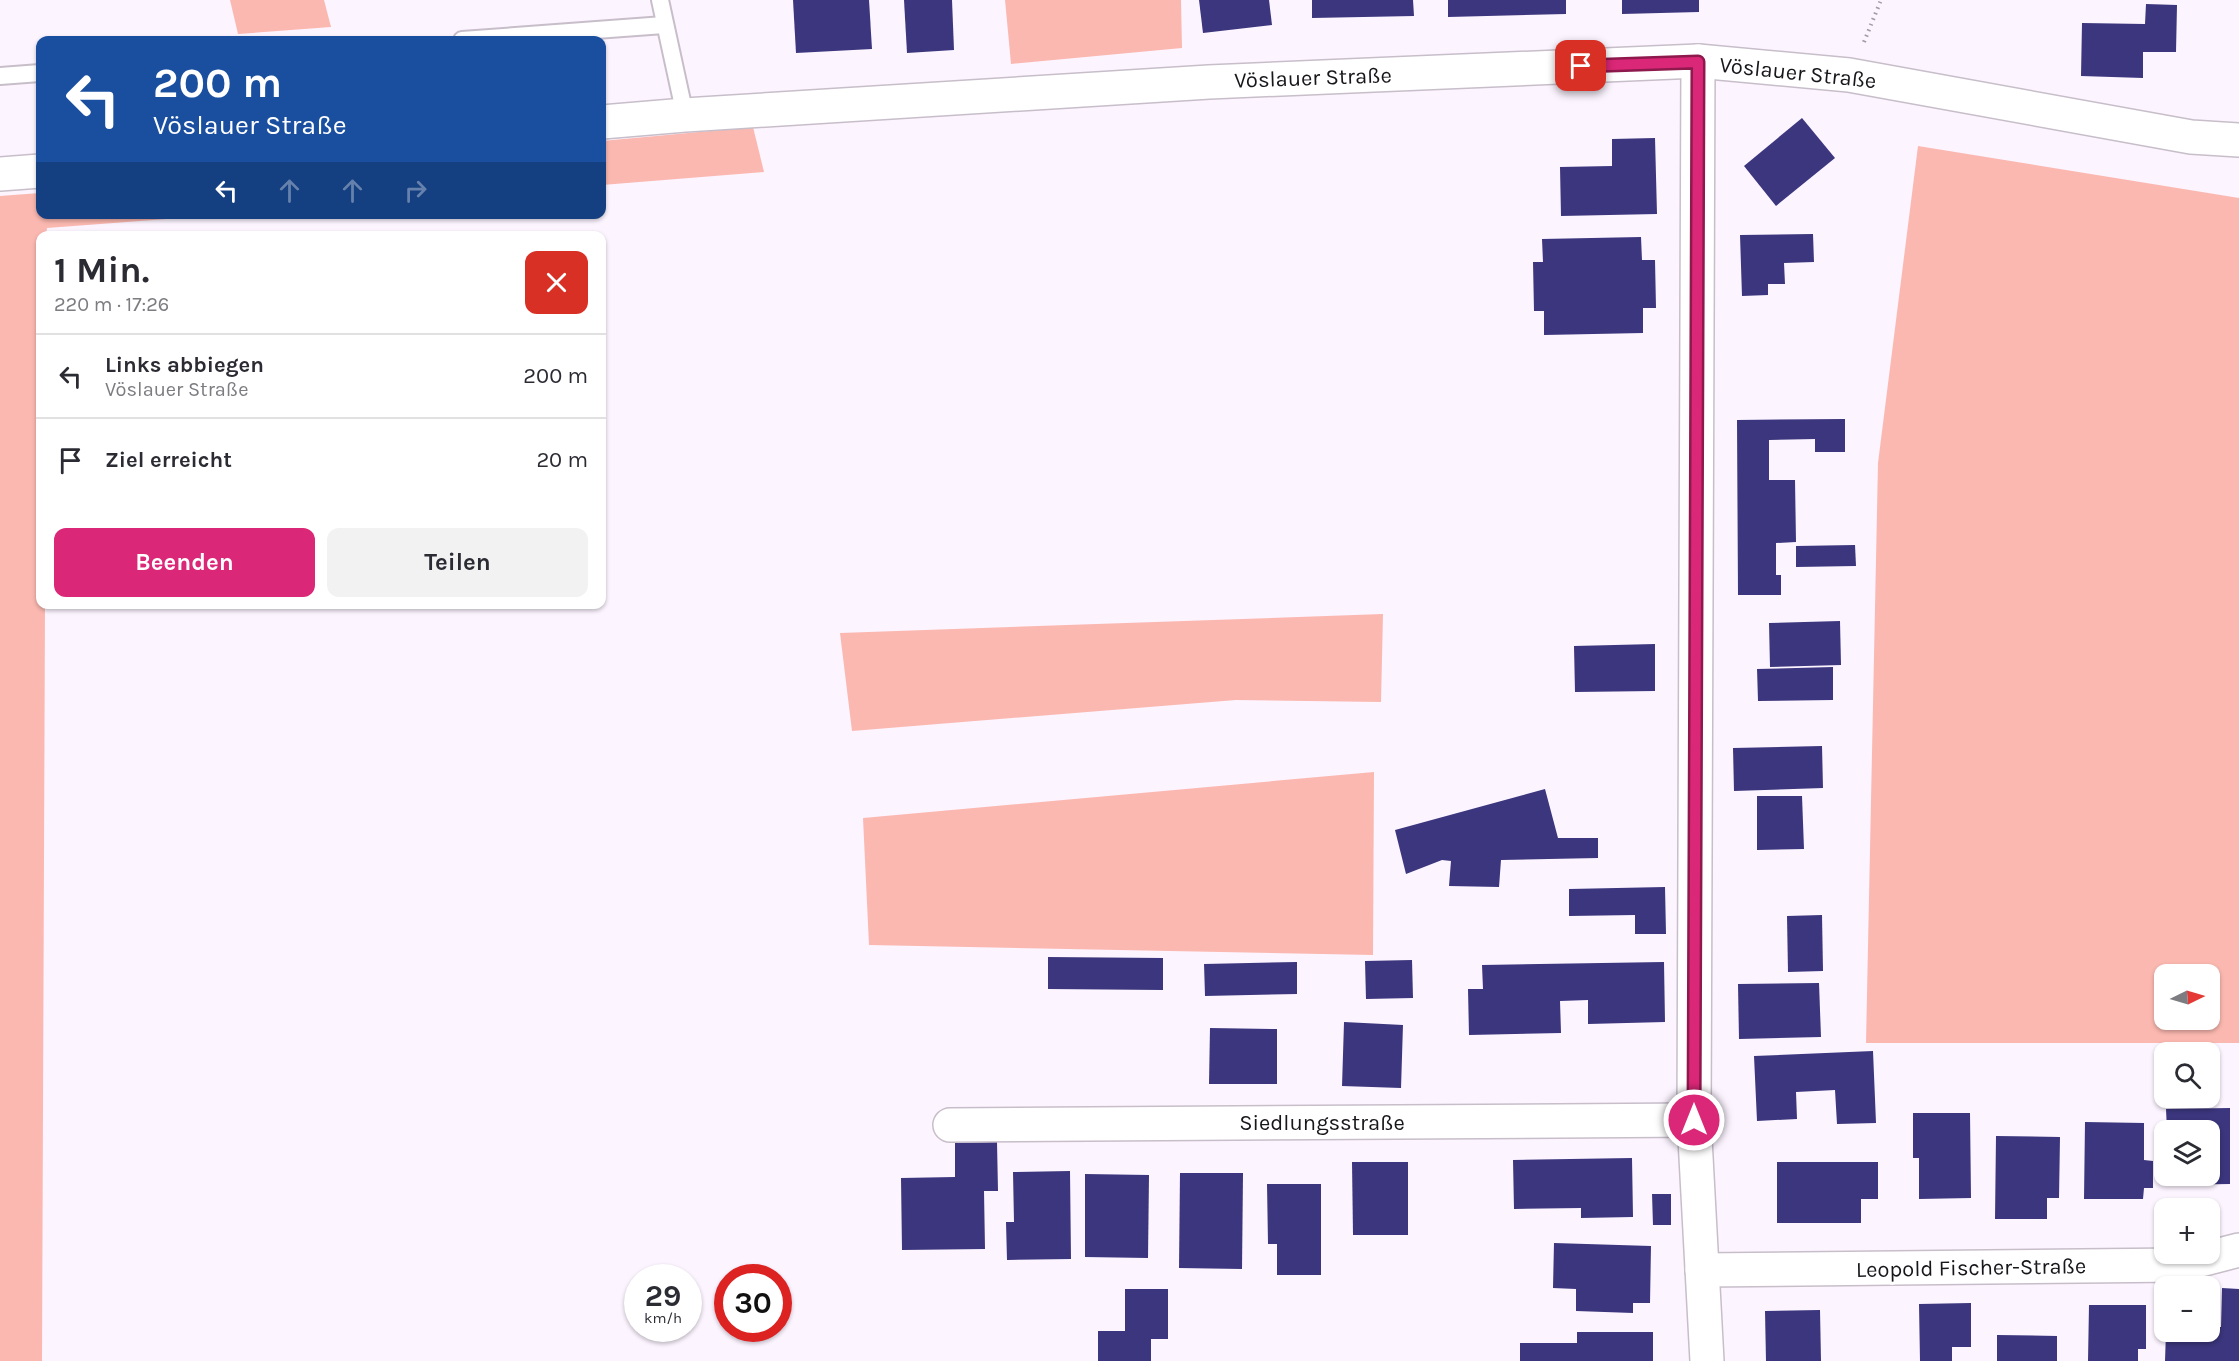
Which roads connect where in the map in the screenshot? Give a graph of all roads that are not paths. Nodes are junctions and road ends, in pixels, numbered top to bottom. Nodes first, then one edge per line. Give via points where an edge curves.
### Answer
1 (660, 0) edge
2 (664, 25) junction
3 (516, 36) edge
4 (1698, 62) junction
5 (36, 73) edge
6 (0, 76) edge
7 (685, 115) junction
8 (606, 122) edge
9 (2239, 140) edge
10 (36, 171) edge
11 (0, 174) edge
12 (1694, 1120) junction
13 (950, 1125) dead end
14 (2239, 1250) edge
15 (1702, 1270) junction
16 (1707, 1361) edge

1 - 2 lane
2 - 3 lane
2 - 7 lane
4 - 7 street, Vöslauer Straße via 1209,82
4 - 9 street, Vöslauer Straße via 1849,75 2191,137
4 - 12 street
5 - 6 lane
7 - 8 street, Vöslauer Straße
10 - 11 street
12 - 13 street, Siedlungsstraße
12 - 15 street
14 - 15 street, Leopold Fischer-Straße via 2181,1265
15 - 16 street

